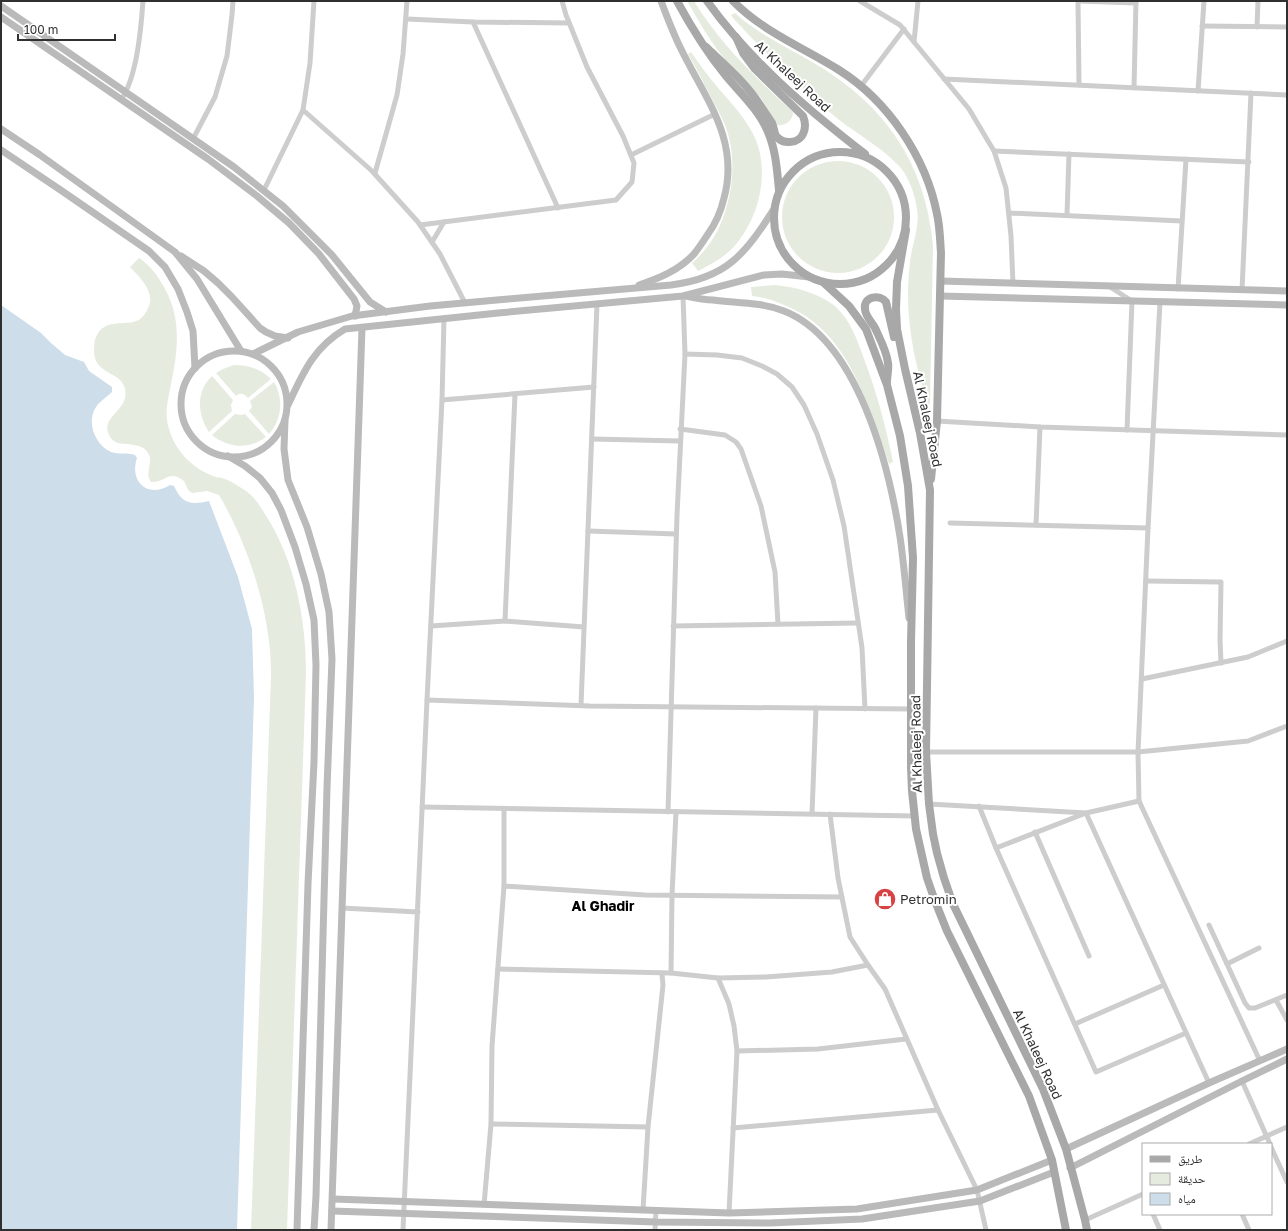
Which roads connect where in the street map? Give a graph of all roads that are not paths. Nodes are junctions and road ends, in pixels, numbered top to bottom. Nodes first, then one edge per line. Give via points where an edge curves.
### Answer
1 (143, 1) edge
2 (233, 1) edge
3 (314, 1) edge
4 (407, 1) edge
5 (562, 1) edge
6 (661, 1) edge
7 (677, 1) edge
8 (707, 1) edge
9 (733, 1) edge
10 (860, 1) edge
11 (918, 1) edge
12 (1078, 1) edge
13 (1204, 1) edge
14 (1258, 1) edge
15 (1136, 2) edge
16 (867, 3) edge
17 (1, 6) edge
18 (1, 17) edge
19 (407, 19) junction
20 (473, 22) junction
21 (569, 23) junction
22 (1202, 26) junction
23 (1257, 27) junction
24 (1287, 27) edge
25 (904, 29) junction
26 (736, 37) junction
27 (914, 42) junction
28 (706, 47) junction
29 (944, 79) junction
30 (1079, 85) junction
31 (861, 86) junction
32 (1134, 88) junction
33 (1198, 91) junction
34 (126, 93) junction
35 (1251, 93) junction
36 (1287, 95) edge
37 (121, 100) junction
38 (304, 110) junction
39 (716, 114) junction
40 (1, 129) edge
41 (193, 139) junction
42 (1, 150) edge
43 (994, 151) junction
44 (1069, 154) junction
45 (631, 155) junction
46 (872, 159) junction
47 (1186, 159) junction
48 (1249, 162) junction
49 (375, 173) junction
50 (264, 190) junction
51 (778, 190) junction
52 (558, 208) junction
53 (774, 209) junction
54 (1009, 213) junction
55 (1067, 216) junction
56 (1182, 221) junction
57 (444, 222) junction
58 (420, 225) junction
59 (906, 230) junction
60 (432, 242) junction
61 (175, 252) junction
62 (809, 277) junction
63 (941, 281) junction
64 (823, 282) junction
65 (1013, 284) junction
66 (1110, 287) junction
67 (630, 288) junction
68 (1178, 288) junction
69 (1242, 290) junction
70 (1287, 291) edge
71 (683, 296) junction
72 (940, 296) junction
73 (1132, 301) junction
74 (1160, 302) junction
75 (465, 303) junction
76 (597, 304) junction
77 (1287, 305) edge
78 (386, 312) junction
79 (355, 316) junction
80 (444, 318) junction
81 (362, 328) junction
82 (288, 338) junction
83 (241, 351) junction
84 (253, 354) junction
85 (685, 354) junction
86 (195, 368) junction
87 (908, 381) junction
88 (887, 385) junction
89 (594, 387) junction
90 (515, 394) junction
91 (442, 400) junction
92 (288, 405) junction
93 (285, 420) junction
94 (937, 421) junction
95 (1040, 427) junction
96 (680, 429) junction
97 (1127, 430) junction
98 (1154, 431) junction
99 (1287, 436) edge
100 (592, 439) junction
101 (680, 441) junction
102 (228, 456) junction
103 (930, 490) junction
104 (950, 523) dead end
105 (1036, 525) junction
106 (1148, 528) junction
107 (588, 531) junction
108 (676, 534) junction
109 (1146, 581) junction
110 (505, 621) junction
111 (858, 623) junction
112 (778, 624) junction
113 (431, 626) junction
114 (673, 626) junction
115 (584, 627) junction
116 (911, 642) junction
117 (1287, 642) edge
118 (1220, 663) junction
119 (1142, 679) junction
120 (427, 700) junction
121 (581, 705) junction
122 (670, 706) junction
123 (816, 708) junction
124 (865, 709) junction
125 (912, 709) junction
126 (1287, 726) edge
127 (926, 752) junction
128 (1138, 752) junction
129 (1139, 801) junction
130 (929, 804) junction
131 (979, 806) junction
132 (422, 807) junction
133 (504, 809) junction
134 (668, 812) junction
135 (676, 812) junction
136 (1086, 813) junction
137 (812, 814) junction
138 (830, 814) junction
139 (914, 816) junction
140 (1036, 832) junction
141 (996, 848) junction
142 (504, 886) junction
143 (672, 895) junction
144 (842, 897) junction
145 (342, 908) junction
146 (418, 912) junction
147 (1209, 925) dead end
148 (1259, 948) dead end
149 (1089, 956) dead end
150 (1227, 964) junction
151 (868, 965) junction
152 (498, 969) junction
153 (671, 973) junction
154 (662, 974) junction
155 (718, 978) junction
156 (1164, 985) junction
157 (1287, 995) edge
158 (1276, 1000) junction
159 (1287, 1020) edge
160 (1075, 1024) junction
161 (1186, 1033) junction
162 (906, 1039) junction
163 (1287, 1049) edge
164 (737, 1051) junction
165 (1287, 1060) edge
166 (1260, 1061) junction
167 (1242, 1081) junction
168 (1209, 1083) junction
169 (938, 1110) junction
170 (491, 1124) junction
171 (648, 1127) junction
172 (1287, 1127) edge
173 (733, 1128) junction
174 (1266, 1136) junction
175 (1251, 1143) edge
176 (1269, 1143) edge
177 (1066, 1149) junction
178 (1272, 1149) edge
179 (1052, 1160) junction
180 (1070, 1168) junction
181 (1054, 1172) junction
182 (1287, 1182) edge
183 (978, 1190) junction
184 (1142, 1194) edge
185 (332, 1199) junction
186 (980, 1201) junction
187 (405, 1202) junction
188 (484, 1205) junction
189 (643, 1210) junction
190 (656, 1210) junction
191 (332, 1211) junction
192 (404, 1213) junction
193 (729, 1213) junction
194 (1153, 1215) edge
195 (1242, 1215) edge
196 (1086, 1220) junction
197 (656, 1222) junction
198 (297, 1230) edge
199 (314, 1230) edge
200 (332, 1230) edge
201 (404, 1230) edge
202 (655, 1230) edge
203 (986, 1230) edge
204 (1066, 1230) edge
205 (1087, 1230) edge
206 (1160, 1230) edge
207 (1249, 1230) edge

1 - 34 street via 140,35
2 - 41 street via 227,56 215,96
3 - 38 street
4 - 19 street
5 - 21 street
6 - 39 street via 681,49
7 - 28 main road
8 - 26 main road, Al Khaleej Road
9 - 31 main road via 769,30
10 - 16 street
11 - 27 street
12 - 15 street
12 - 30 street
13 - 22 street
14 - 23 street
15 - 32 street
16 - 25 street
17 - 34 street
18 - 37 street
19 - 20 street
19 - 49 street via 398,96
20 - 21 street
20 - 52 street
21 - 45 street via 587,68
22 - 23 street
22 - 33 street
23 - 24 street
25 - 27 street
25 - 31 street
26 - 28 main road via 743,53 755,69 803,116 805,128 799,139 784,142 777,137 760,103
26 - 46 main road, Al Khaleej Road via 800,103
27 - 29 street
28 - 51 main road via 726,76 749,101 768,132 776,158
29 - 30 street
29 - 43 street via 969,109
30 - 32 street
31 - 63 main road via 881,105 899,128 923,169 937,213
32 - 33 street
33 - 35 street
34 - 37 street
34 - 41 street
35 - 36 street
35 - 48 street
37 - 79 street via 208,159 289,223 319,254 354,298 357,306
38 - 49 street
38 - 50 street
39 - 45 street
39 - 67 street via 728,156 728,178 715,225 694,253 681,265 663,276
40 - 61 street
41 - 50 street
42 - 86 street via 149,251 165,267 188,312 193,331
43 - 44 street
43 - 54 street via 1006,188
44 - 47 street
44 - 55 street
45 - 52 street via 634,163 632,182 616,200
46 - 51 main road via 852,152 832,152 813,157 796,167
46 - 59 main road via 888,172 900,189 906,210
47 - 48 street
47 - 56 street
48 - 69 street
49 - 58 street
50 - 78 street via 332,255 370,302
51 - 53 main road
52 - 57 street
53 - 62 main road via 774,233 780,248 788,261
53 - 67 street via 744,251 714,274 683,284
54 - 55 street
54 - 65 street
55 - 56 street
56 - 68 street
57 - 58 street
57 - 60 street
58 - 60 street
59 - 64 main road via 899,249 887,265 872,277 853,284
59 - 87 main road, Al Khaleej Road via 896,302 897,329
60 - 75 street
61 - 82 street via 218,283 260,328 274,336
61 - 83 street via 198,279
62 - 64 main road
62 - 71 street via 782,274 764,276
63 - 65 street
63 - 72 main road
64 - 88 main road, Al Khaleej Road via 850,306 866,329
65 - 66 street
66 - 68 street
66 - 73 street
67 - 75 street
68 - 69 street
69 - 70 street
71 - 76 street
71 - 85 street
71 - 116 street via 765,305 784,311 815,330 842,362 866,410 890,490 900,537
72 - 73 street
72 - 94 main road
73 - 74 street
73 - 97 street
74 - 77 street
74 - 98 street
75 - 78 street
76 - 80 street
76 - 89 street
78 - 79 street
79 - 82 street via 298,332
80 - 81 street
80 - 91 street
81 - 92 street via 345,329 332,337 316,353 305,368
81 - 145 street
82 - 84 street
83 - 84 street
83 - 86 street via 226,351 209,357
84 - 92 street via 280,375 286,389
85 - 96 street
85 - 111 street via 742,358 762,366 777,374 792,387 804,405 833,480 844,526
86 - 102 street via 185,383 182,394 183,418 190,434 203,447 219,455
87 - 88 main road via 900,361 886,302 876,297 870,298 864,307 889,364
87 - 103 main road, Al Khaleej Road
88 - 116 main road, Al Khaleej Road via 900,436 908,486 913,558
89 - 90 street
89 - 100 street
90 - 91 street
90 - 110 street
91 - 113 street
92 - 93 street
93 - 102 street via 278,434 268,445 254,453 237,457
93 - 199 street via 284,449 288,480 307,527 321,574 329,612 332,659
94 - 95 street
94 - 103 main road
95 - 97 street
95 - 105 street
96 - 101 street
96 - 112 street via 725,435 741,449 762,506 775,572
97 - 98 street
98 - 99 street
98 - 106 street
100 - 101 street
100 - 107 street
101 - 108 street
102 - 198 street via 260,478 281,510 295,547 314,620 314,762
103 - 127 main road, Al Khaleej Road
104 - 105 street
105 - 106 street
106 - 109 street
107 - 108 street
107 - 115 street
108 - 114 street
109 - 118 street via 1221,582
109 - 119 street
110 - 113 street
110 - 115 street
111 - 112 street
111 - 124 street
112 - 114 street
113 - 120 street
114 - 122 street
115 - 121 street
116 - 125 main road, Al Khaleej Road
117 - 118 street via 1248,657
118 - 119 street
119 - 128 street
120 - 121 street
120 - 132 street
121 - 122 street
122 - 123 street
122 - 134 street
123 - 124 street
123 - 137 street
124 - 125 street
125 - 139 main road, Al Khaleej Road via 911,767
126 - 128 street via 1248,741
127 - 128 street
127 - 130 main road, Al Khaleej Road
128 - 129 street
129 - 136 street
129 - 166 street
130 - 131 street
130 - 177 main road, Al Khaleej Road via 937,853 953,904 1043,1089
131 - 136 street
131 - 141 street
132 - 133 street
132 - 146 street
133 - 134 street
133 - 142 street
134 - 135 street
135 - 137 street
135 - 143 street
136 - 140 street
136 - 156 street
137 - 138 street
138 - 139 street
138 - 144 street
139 - 179 main road, Al Khaleej Road via 927,878 947,931 1029,1096
140 - 141 street
140 - 149 street
141 - 160 street
142 - 143 street
142 - 152 street
143 - 144 street
143 - 153 street
144 - 151 street via 850,937
145 - 146 street
145 - 185 street
146 - 187 street
147 - 150 street
148 - 150 street
150 - 158 street via 1249,1008
151 - 155 street via 832,972
151 - 162 street via 885,989
152 - 154 street
152 - 170 street via 492,1046
153 - 154 street
153 - 155 street
154 - 171 street
155 - 164 street via 729,1004
156 - 160 street
156 - 161 street
157 - 158 street
158 - 159 street
160 - 161 street via 1096,1072
161 - 168 street
162 - 164 street via 818,1049
162 - 169 street
163 - 166 street
164 - 173 street
165 - 167 street
166 - 168 street
167 - 174 street
167 - 180 street
168 - 177 street
169 - 173 street
169 - 183 street
170 - 171 street
170 - 188 street
171 - 189 street
172 - 174 street
173 - 193 street
174 - 175 street
174 - 176 street
177 - 180 main road, Al Khaleej Road
178 - 182 street
179 - 181 main road, Al Khaleej Road
179 - 183 street
180 - 196 main road, Al Khaleej Road
181 - 186 street
181 - 204 main road, Al Khaleej Road
183 - 186 street
183 - 193 street via 857,1209
184 - 196 street
185 - 187 street
185 - 191 street
186 - 197 street via 862,1219 770,1223
186 - 203 street
187 - 188 street
187 - 192 street
188 - 189 street
189 - 190 street
190 - 193 street
190 - 197 street
191 - 192 street
191 - 200 street
192 - 197 street
192 - 201 street
194 - 206 street
195 - 207 street
196 - 205 main road, Al Khaleej Road
197 - 202 street

